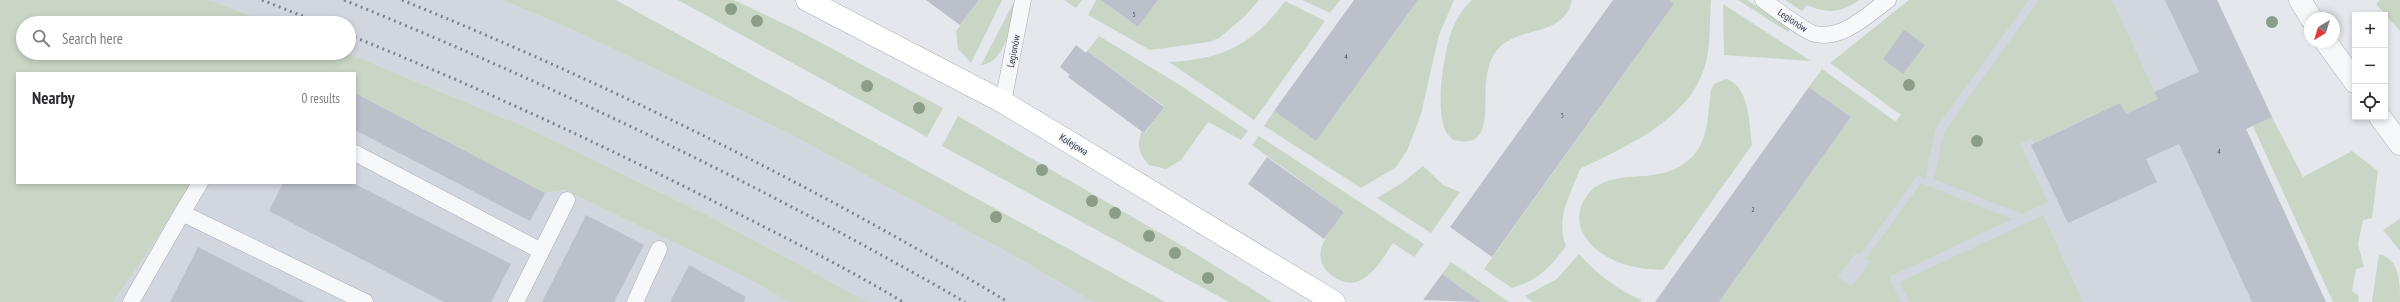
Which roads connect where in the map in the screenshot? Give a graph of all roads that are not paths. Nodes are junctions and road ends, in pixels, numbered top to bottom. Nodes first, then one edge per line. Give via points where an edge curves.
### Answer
1 (807, 0) edge
2 (1023, 0) edge
3 (1763, 0) edge
4 (1888, 0) edge
5 (2300, 0) edge
6 (2307, 12) edge
7 (2330, 48) edge
8 (2352, 78) edge
9 (1003, 102) junction
10 (2382, 120) edge
11 (2400, 144) edge
12 (356, 154) edge
13 (199, 184) edge
14 (567, 200) dead end
15 (182, 213) junction
16 (659, 249) dead end
17 (541, 251) junction
18 (131, 302) edge
19 (365, 302) edge
20 (516, 302) edge
21 (635, 302) edge
22 (1334, 302) edge

1 - 9 street, Kolejowa
2 - 9 lane, Legionów
3 - 4 lane, Legionów via 1814,34 1834,33 1851,28
5 - 6 street
7 - 8 street
9 - 22 street, Kolejowa
10 - 11 street
12 - 17 lane
13 - 15 lane
14 - 17 lane
15 - 18 lane
15 - 19 lane
16 - 21 lane
17 - 20 lane

